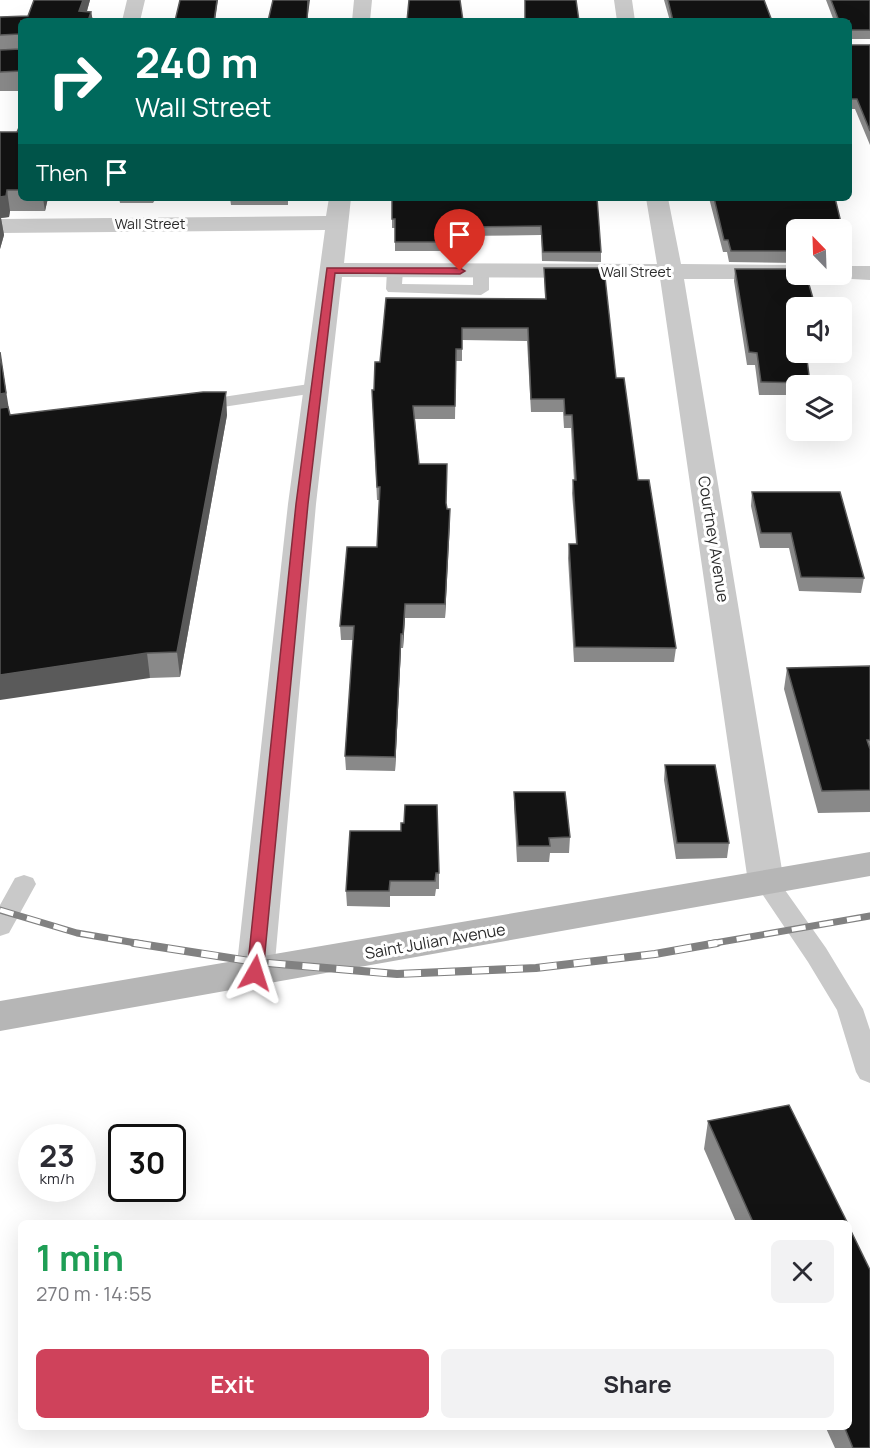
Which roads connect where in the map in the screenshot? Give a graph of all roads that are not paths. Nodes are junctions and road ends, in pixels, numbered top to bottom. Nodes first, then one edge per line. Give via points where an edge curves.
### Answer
1 (136, 0) edge
2 (363, 0) edge
3 (622, 0) edge
4 (132, 18) edge
5 (361, 18) edge
6 (625, 18) edge
7 (658, 201) edge
8 (338, 211) edge
9 (0, 226) edge
10 (331, 270) junction
11 (671, 272) junction
12 (786, 272) edge
13 (852, 273) edge
14 (870, 273) edge
15 (316, 387) junction
16 (178, 408) edge
17 (870, 864) edge
18 (766, 882) junction
19 (24, 884) dead end
20 (0, 927) edge
21 (255, 973) junction
22 (0, 1016) edge
23 (870, 1072) edge

1 - 4 street
2 - 5 street
3 - 6 street
7 - 11 street, Courtney Avenue
8 - 9 street, Wall Street via 75,215
8 - 10 street
10 - 11 street, Wall Street
10 - 15 street
11 - 12 street, Wall Street
11 - 18 street, Courtney Avenue
13 - 14 street
15 - 16 lane
15 - 21 street
17 - 18 street, Saint Julian Avenue
18 - 21 street, Saint Julian Avenue
18 - 23 lane via 850,1009
19 - 20 lane
21 - 22 street, Saint Julian Avenue

